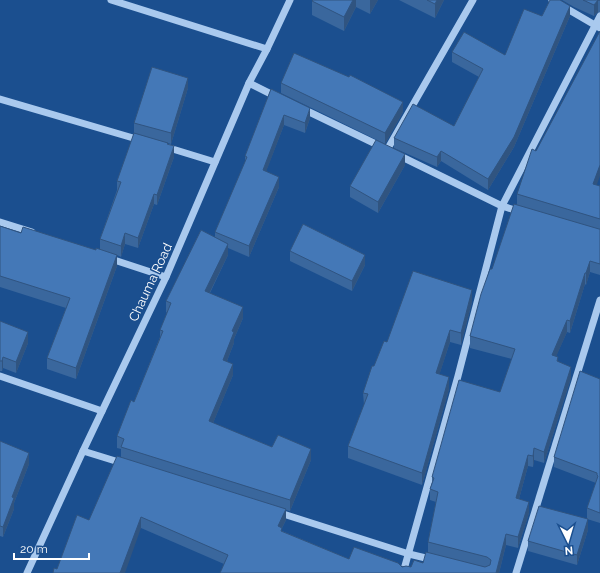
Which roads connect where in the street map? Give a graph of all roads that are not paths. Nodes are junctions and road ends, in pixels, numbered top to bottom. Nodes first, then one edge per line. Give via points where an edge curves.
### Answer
1 (111, 0) edge
2 (290, 0) edge
3 (473, 0) edge
4 (552, 0) edge
5 (600, 16) edge
6 (598, 27) edge
7 (267, 49) junction
8 (249, 83) junction
9 (0, 99) edge
10 (283, 99) edge
11 (297, 106) edge
12 (148, 142) edge
13 (156, 144) edge
14 (386, 150) junction
15 (215, 162) junction
16 (502, 206) junction
17 (532, 215) edge
18 (0, 222) edge
19 (38, 234) edge
20 (98, 254) edge
21 (166, 277) junction
22 (600, 300) edge
23 (0, 376) edge
24 (102, 411) junction
25 (83, 450) junction
26 (126, 464) edge
27 (268, 509) edge
28 (409, 554) junction
29 (440, 562) edge
30 (28, 573) edge
31 (403, 573) edge
32 (516, 573) edge

1 - 7 street
2 - 7 street, Chauma Road
3 - 14 street
4 - 6 street
5 - 6 street
6 - 16 street
7 - 8 street, Chauma Road
8 - 10 street
8 - 15 street, Chauma Road
9 - 12 street
11 - 14 street
13 - 15 street
14 - 16 street
15 - 21 street, Chauma Road
16 - 17 street
16 - 28 street
18 - 19 street
20 - 21 street
21 - 24 street, Chauma Road
22 - 32 street
23 - 24 street
24 - 25 street, Chauma Road
25 - 26 street
25 - 30 street, Chauma Road
27 - 28 street
28 - 29 street
28 - 31 street

